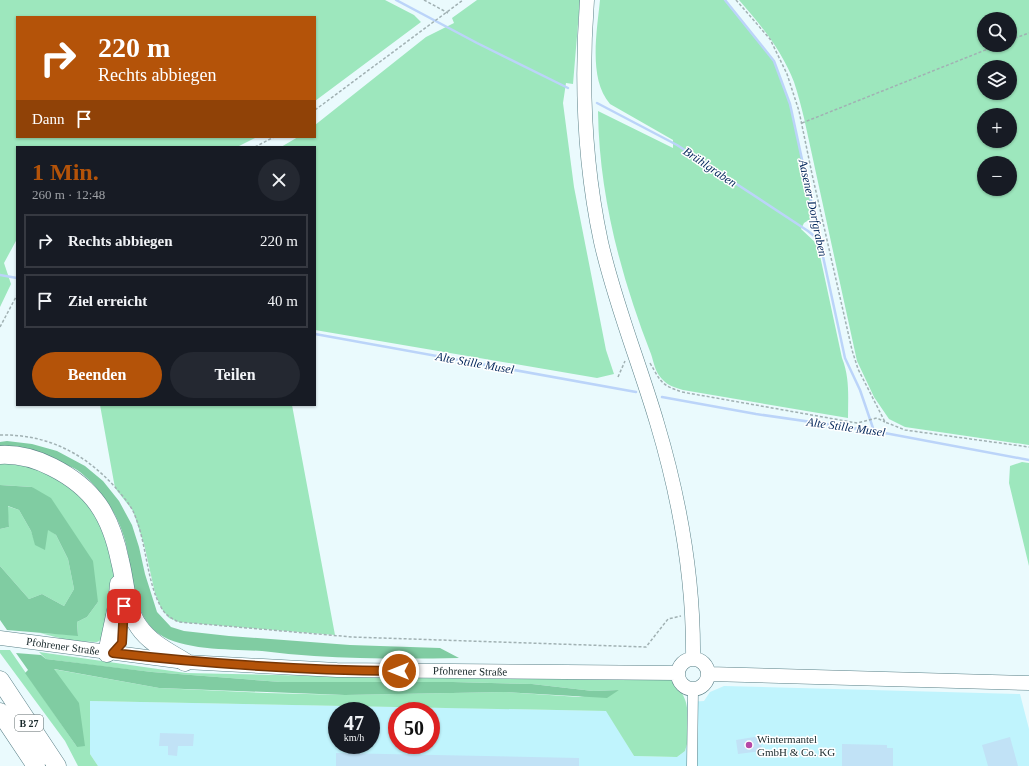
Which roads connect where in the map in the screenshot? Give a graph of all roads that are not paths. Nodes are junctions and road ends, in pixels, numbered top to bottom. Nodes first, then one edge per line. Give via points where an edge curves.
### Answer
1 (587, 0) edge
2 (0, 455) edge
3 (121, 561) junction
4 (125, 594) junction
5 (0, 638) edge
6 (110, 653) junction
7 (693, 659) junction
8 (185, 662) junction
9 (678, 673) junction
10 (709, 674) junction
11 (0, 680) edge
12 (1029, 683) edge
13 (693, 690) junction
14 (0, 712) edge
15 (36, 766) edge
16 (57, 766) edge
17 (692, 766) edge

1 - 7 main road via 583,95 594,203 611,282 657,421 677,496 693,616
2 - 3 highway via 39,460 83,486 97,502 110,525
3 - 4 highway
3 - 6 highway
4 - 6 highway via 122,643
4 - 8 highway via 131,613 143,631 165,650
5 - 6 main road, Pfohrener Straße
6 - 8 main road, Pfohrener Straße
7 - 9 main road via 684,662
7 - 10 main road via 702,662
8 - 9 main road, Pfohrener Straße via 338,670
9 - 13 main road via 682,685
10 - 12 main road
10 - 13 main road via 704,685
11 - 16 highway, B 27
13 - 17 street
14 - 15 highway, B 27

